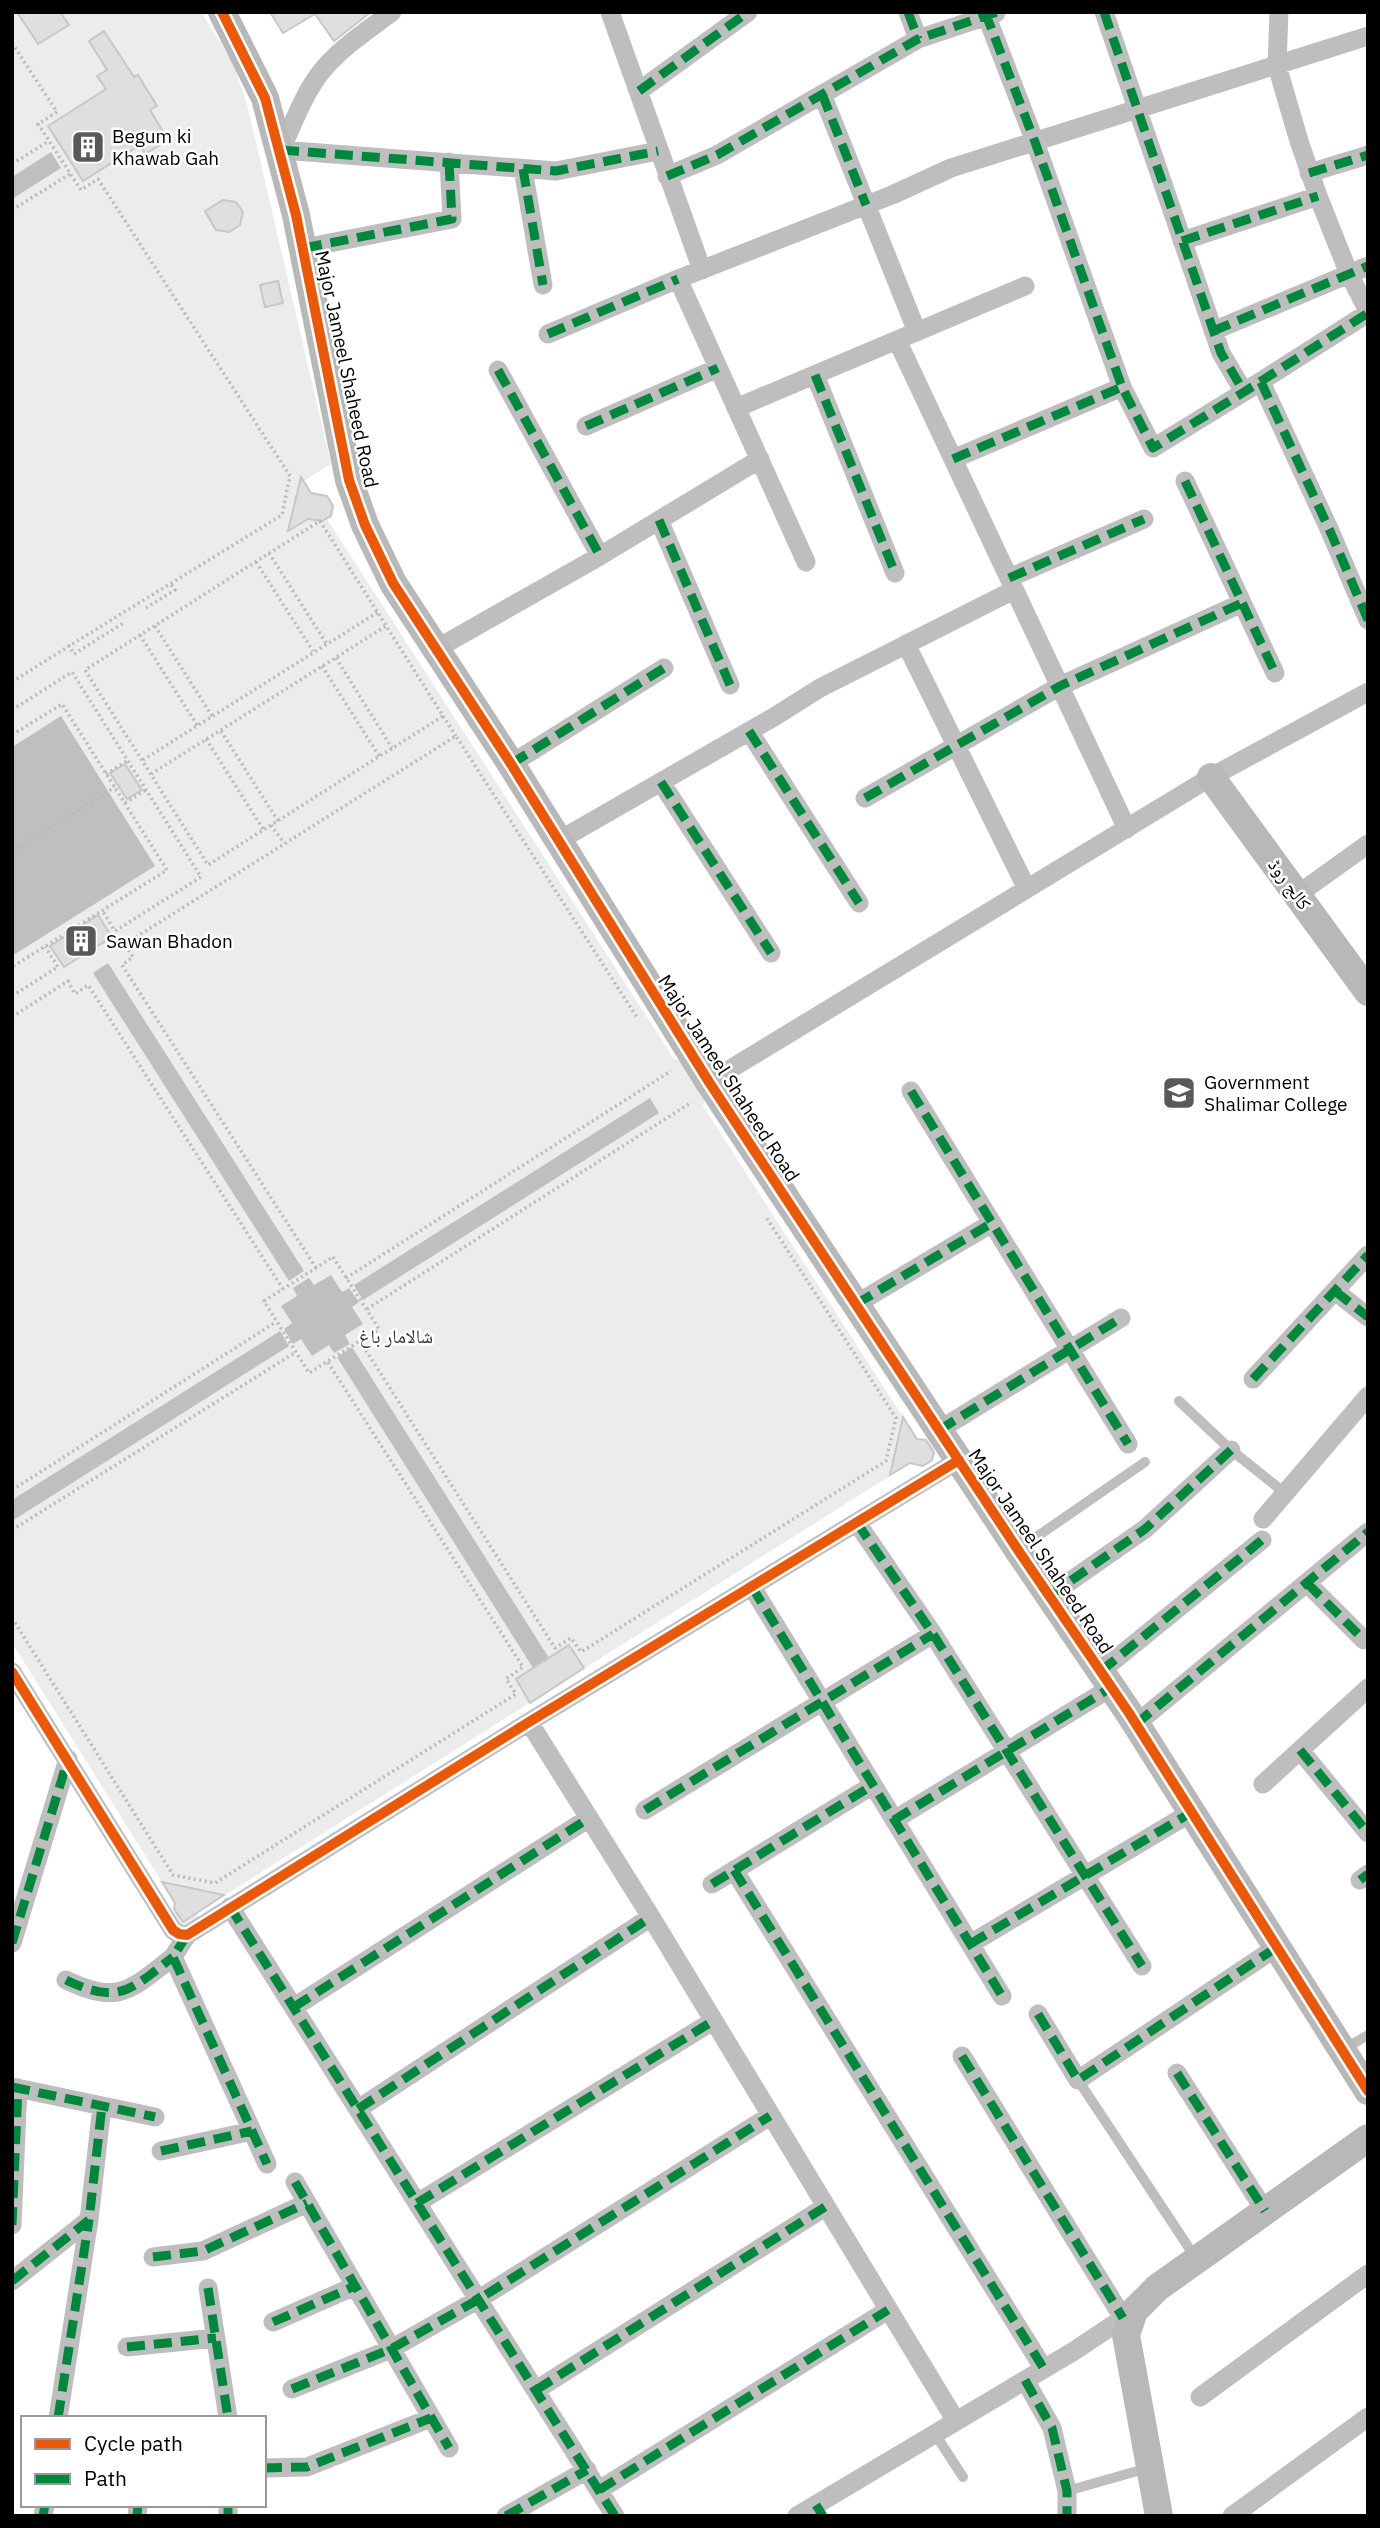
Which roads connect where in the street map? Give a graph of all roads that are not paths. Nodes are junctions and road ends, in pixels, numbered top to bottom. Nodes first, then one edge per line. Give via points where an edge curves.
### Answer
1 (222, 12) edge
2 (392, 12) edge
3 (610, 12) edge
4 (748, 12) edge
5 (908, 12) edge
6 (1104, 12) edge
7 (1279, 12) edge
8 (989, 13) edge
9 (1368, 36) edge
10 (918, 39) junction
11 (1277, 66) junction
12 (639, 91) junction
13 (822, 94) junction
14 (1137, 110) junction
15 (1035, 142) junction
16 (281, 150) junction
17 (658, 151) junction
18 (1368, 155) edge
19 (449, 162) junction
20 (523, 169) junction
21 (1309, 173) junction
22 (667, 176) junction
23 (1318, 196) junction
24 (866, 205) junction
25 (1182, 242) junction
26 (304, 248) junction
27 (702, 270) junction
28 (1359, 270) edge
29 (678, 279) junction
30 (543, 285) dead end
31 (1025, 286) dead end
32 (1368, 312) edge
33 (1213, 331) junction
34 (917, 332) junction
35 (548, 334) dead end
36 (897, 340) junction
37 (718, 368) junction
38 (498, 370) dead end
39 (815, 375) junction
40 (1122, 387) junction
41 (1252, 387) junction
42 (736, 408) junction
43 (586, 426) dead end
44 (760, 459) junction
45 (953, 459) junction
46 (1185, 481) dead end
47 (1144, 519) dead end
48 (659, 520) junction
49 (600, 556) junction
50 (806, 562) dead end
51 (895, 573) dead end
52 (1012, 584) junction
53 (1242, 603) junction
54 (1368, 620) edge
55 (905, 644) junction
56 (436, 649) junction
57 (664, 668) dead end
58 (1275, 673) dead end
59 (730, 685) dead end
60 (1060, 686) junction
61 (1368, 692) edge
62 (749, 731) junction
63 (956, 746) junction
64 (511, 764) junction
65 (1211, 777) junction
66 (661, 782) junction
67 (865, 798) dead end
68 (1127, 829) junction
69 (558, 841) junction
70 (1368, 844) edge
71 (1027, 889) junction
72 (1297, 895) junction
73 (859, 903) dead end
74 (771, 953) dead end
75 (1365, 982) edge
76 (697, 1087) junction
77 (911, 1091) dead end
78 (992, 1223) junction
79 (1368, 1255) edge
80 (1335, 1291) junction
81 (856, 1304) junction
82 (1368, 1317) edge
83 (1121, 1318) dead end
84 (1070, 1349) junction
85 (1253, 1379) dead end
86 (1368, 1396) edge
87 (1179, 1401) dead end
88 (939, 1430) junction
89 (1128, 1444) dead end
90 (1231, 1450) junction
91 (959, 1460) junction
92 (1145, 1462) dead end
93 (1285, 1493) junction
94 (1263, 1519) dead end
95 (857, 1523) junction
96 (1368, 1532) edge
97 (1262, 1540) dead end
98 (1018, 1550) junction
99 (1307, 1583) junction
100 (752, 1587) junction
101 (1049, 1596) junction
102 (933, 1634) junction
103 (1364, 1640) dead end
104 (12, 1672) edge
105 (1106, 1679) junction
106 (1368, 1688) edge
107 (822, 1702) junction
108 (529, 1722) junction
109 (1136, 1724) junction
110 (1300, 1750) junction
111 (1007, 1751) junction
112 (68, 1759) junction
113 (1263, 1784) dead end
114 (873, 1785) junction
115 (645, 1810) dead end
116 (1192, 1812) junction
117 (589, 1818) junction
118 (894, 1820) junction
119 (1368, 1833) edge
120 (734, 1870) junction
121 (1085, 1876) junction
122 (712, 1884) dead end
123 (230, 1908) junction
124 (650, 1917) junction
125 (187, 1935) junction
126 (12, 1943) edge
127 (970, 1944) junction
128 (1277, 1947) junction
129 (173, 1957) junction
130 (1142, 1966) dead end
131 (66, 1980) dead end
132 (1002, 1996) dead end
133 (294, 2007) junction
134 (1038, 2014) dead end
135 (713, 2021) junction
136 (1368, 2035) edge
137 (1342, 2050) junction
138 (962, 2056) dead end
139 (1177, 2073) dead end
140 (1078, 2080) junction
141 (15, 2087) edge
142 (1368, 2091) edge
143 (102, 2106) junction
144 (358, 2109) junction
145 (769, 2116) junction
146 (155, 2117) dead end
147 (252, 2132) junction
148 (1368, 2138) edge
149 (161, 2151) dead end
150 (267, 2164) dead end
151 (295, 2182) dead end
152 (307, 2203) junction
153 (417, 2203) junction
154 (825, 2207) junction
155 (1265, 2211) junction
156 (89, 2220) junction
157 (12, 2225) edge
158 (153, 2257) dead end
159 (1197, 2260) junction
160 (1368, 2274) edge
161 (12, 2281) edge
162 (355, 2286) junction
163 (208, 2288) dead end
164 (479, 2299) junction
165 (888, 2310) junction
166 (1128, 2315) junction
167 (273, 2322) dead end
168 (216, 2338) junction
169 (127, 2347) dead end
170 (391, 2349) junction
171 (1044, 2369) junction
172 (1025, 2380) junction
173 (292, 2389) dead end
174 (536, 2389) junction
175 (1200, 2397) dead end
176 (58, 2416) edge
177 (228, 2416) edge
178 (1368, 2417) edge
179 (431, 2418) junction
180 (956, 2421) junction
181 (935, 2434) junction
182 (449, 2448) dead end
183 (1152, 2467) junction
184 (266, 2469) edge
185 (587, 2470) junction
186 (963, 2476) dead end
187 (599, 2490) junction
188 (1067, 2491) junction
189 (819, 2510) edge
190 (506, 2516) edge
191 (615, 2516) edge
192 (797, 2516) edge
193 (1067, 2516) edge
194 (1160, 2516) edge
195 (1232, 2516) edge

1 - 16 street, Major Jameel Shaheed Road via 265,98
2 - 16 street via 322,71 305,96
3 - 12 street
4 - 12 street
5 - 10 street
6 - 14 street
7 - 11 street
8 - 10 street
8 - 15 street
9 - 11 street
10 - 13 street
11 - 14 street
11 - 21 street
12 - 17 street
13 - 22 street via 717,155
13 - 24 street
14 - 15 street
14 - 25 street
15 - 24 street via 951,168
15 - 40 street
16 - 19 street
16 - 26 street, Major Jameel Shaheed Road
17 - 20 street via 556,171
17 - 22 street
18 - 21 street
19 - 20 street
19 - 26 street via 452,219
20 - 30 street
21 - 23 street
22 - 27 street
23 - 25 street
23 - 28 street
24 - 27 street
24 - 34 street
25 - 33 street
26 - 56 street, Major Jameel Shaheed Road via 349,480 393,583
27 - 29 street
28 - 32 street
28 - 33 street
29 - 35 street
29 - 37 street
31 - 34 street
32 - 41 street
33 - 41 street via 1221,353
34 - 36 street
36 - 39 street
36 - 45 street
37 - 42 street
37 - 43 street
38 - 49 street
39 - 42 street
39 - 51 street
40 - 41 street via 1153,447
40 - 45 street
41 - 54 street via 1330,531
42 - 44 street
44 - 48 street
44 - 50 street
45 - 52 street
46 - 53 street
47 - 52 street
48 - 49 street
48 - 59 street
49 - 56 street
52 - 55 street
52 - 60 street
53 - 58 street
53 - 60 street
55 - 62 street
55 - 63 street
56 - 64 street, Major Jameel Shaheed Road
57 - 64 street
60 - 63 street
60 - 68 street
61 - 65 street
62 - 66 street
62 - 73 street
63 - 67 street
63 - 71 street
64 - 69 street, Major Jameel Shaheed Road
65 - 68 street
65 - 72 street, کالج روڈ
66 - 69 street
66 - 74 street
68 - 71 street
69 - 76 street, Major Jameel Shaheed Road
70 - 72 street
71 - 76 street
72 - 75 street, کالج روڈ
76 - 81 street, Major Jameel Shaheed Road
77 - 78 street
78 - 81 street
78 - 84 street
79 - 80 street
80 - 82 street
80 - 85 street
81 - 88 street, Major Jameel Shaheed Road
83 - 84 street
84 - 88 street
84 - 89 street
86 - 93 street
87 - 90 lane
88 - 91 street, Major Jameel Shaheed Road
90 - 93 lane
90 - 101 street via 1145,1530
91 - 95 street
91 - 98 street, Major Jameel Shaheed Road
92 - 98 lane
93 - 94 street
95 - 100 street
95 - 102 street
96 - 99 street
97 - 105 street
98 - 101 street, Major Jameel Shaheed Road
99 - 103 street
99 - 109 street
100 - 107 street
100 - 108 street
101 - 105 street, Major Jameel Shaheed Road
102 - 107 street
102 - 111 street
104 - 112 street
105 - 109 street, Major Jameel Shaheed Road
105 - 111 street
106 - 110 street
107 - 114 street
107 - 115 street
108 - 117 street
108 - 123 street
109 - 116 street, Major Jameel Shaheed Road
110 - 113 street
110 - 119 street
111 - 118 street
111 - 121 street
112 - 125 street via 173,1930
112 - 126 street
114 - 118 street
114 - 120 street
116 - 121 street
116 - 128 street, Major Jameel Shaheed Road
117 - 124 street
117 - 133 street
118 - 127 street
120 - 122 street
120 - 171 street
121 - 127 street
121 - 130 street
123 - 125 street
123 - 133 street
124 - 135 street
124 - 144 street
125 - 129 street
127 - 132 street
128 - 137 street, Major Jameel Shaheed Road
128 - 140 street
129 - 131 street via 119,1993 90,1992
129 - 147 street
133 - 144 street
134 - 140 street
135 - 145 street
135 - 153 street
136 - 137 lane
137 - 142 street, Major Jameel Shaheed Road
138 - 166 street
139 - 155 street
140 - 159 lane
141 - 143 street
141 - 157 street
143 - 146 street
143 - 156 street
144 - 153 street
145 - 154 street
145 - 164 street
147 - 149 street
147 - 150 street
148 - 155 street
151 - 152 street
152 - 158 street via 203,2251
152 - 162 street
153 - 164 street
154 - 165 street
154 - 174 street
155 - 159 street
156 - 161 street
156 - 176 street
159 - 166 street
160 - 175 street
162 - 167 street
162 - 170 street
163 - 168 street
164 - 170 street
164 - 174 street
165 - 180 street
165 - 187 street
166 - 171 street
166 - 183 street via 1126,2335
168 - 169 street
168 - 177 street
170 - 173 street
170 - 179 street
171 - 172 street
172 - 180 street
172 - 188 street via 1052,2428
174 - 185 street
178 - 195 street
179 - 182 street
179 - 184 street via 307,2467
180 - 181 street
181 - 186 lane
181 - 189 street
183 - 188 lane
183 - 194 street
185 - 187 street
185 - 190 street
187 - 191 street
188 - 193 street
189 - 192 street

